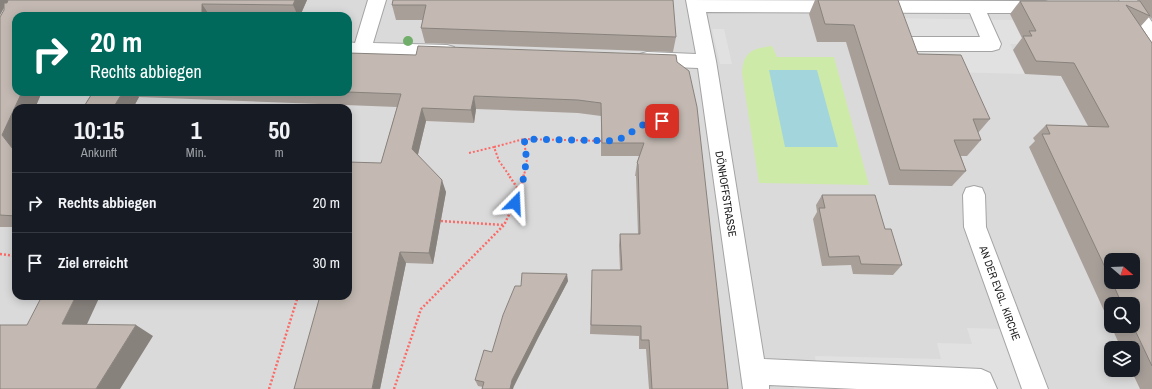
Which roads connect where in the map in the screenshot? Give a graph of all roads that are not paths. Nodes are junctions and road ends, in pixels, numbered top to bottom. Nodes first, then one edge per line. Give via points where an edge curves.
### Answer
1 (377, 0) edge
2 (696, 3) edge
3 (1125, 5) edge
4 (976, 7) junction
5 (1060, 7) edge
6 (1152, 36) edge
7 (911, 44) edge
8 (355, 49) edge
9 (464, 53) edge
10 (628, 58) edge
11 (707, 61) junction
12 (974, 195) dead end
13 (755, 380) edge
14 (984, 389) edge
15 (1035, 389) edge

1 - 8 street
2 - 4 street
2 - 11 street, DÖNHOFFSTRASSE
3 - 6 street
4 - 5 street
4 - 7 street via 992,44
8 - 9 street
10 - 11 street
11 - 13 street, DÖNHOFFSTRASSE
12 - 15 street, AN DER EVGL. KIRCHE via 975,227
13 - 14 street via 981,382

